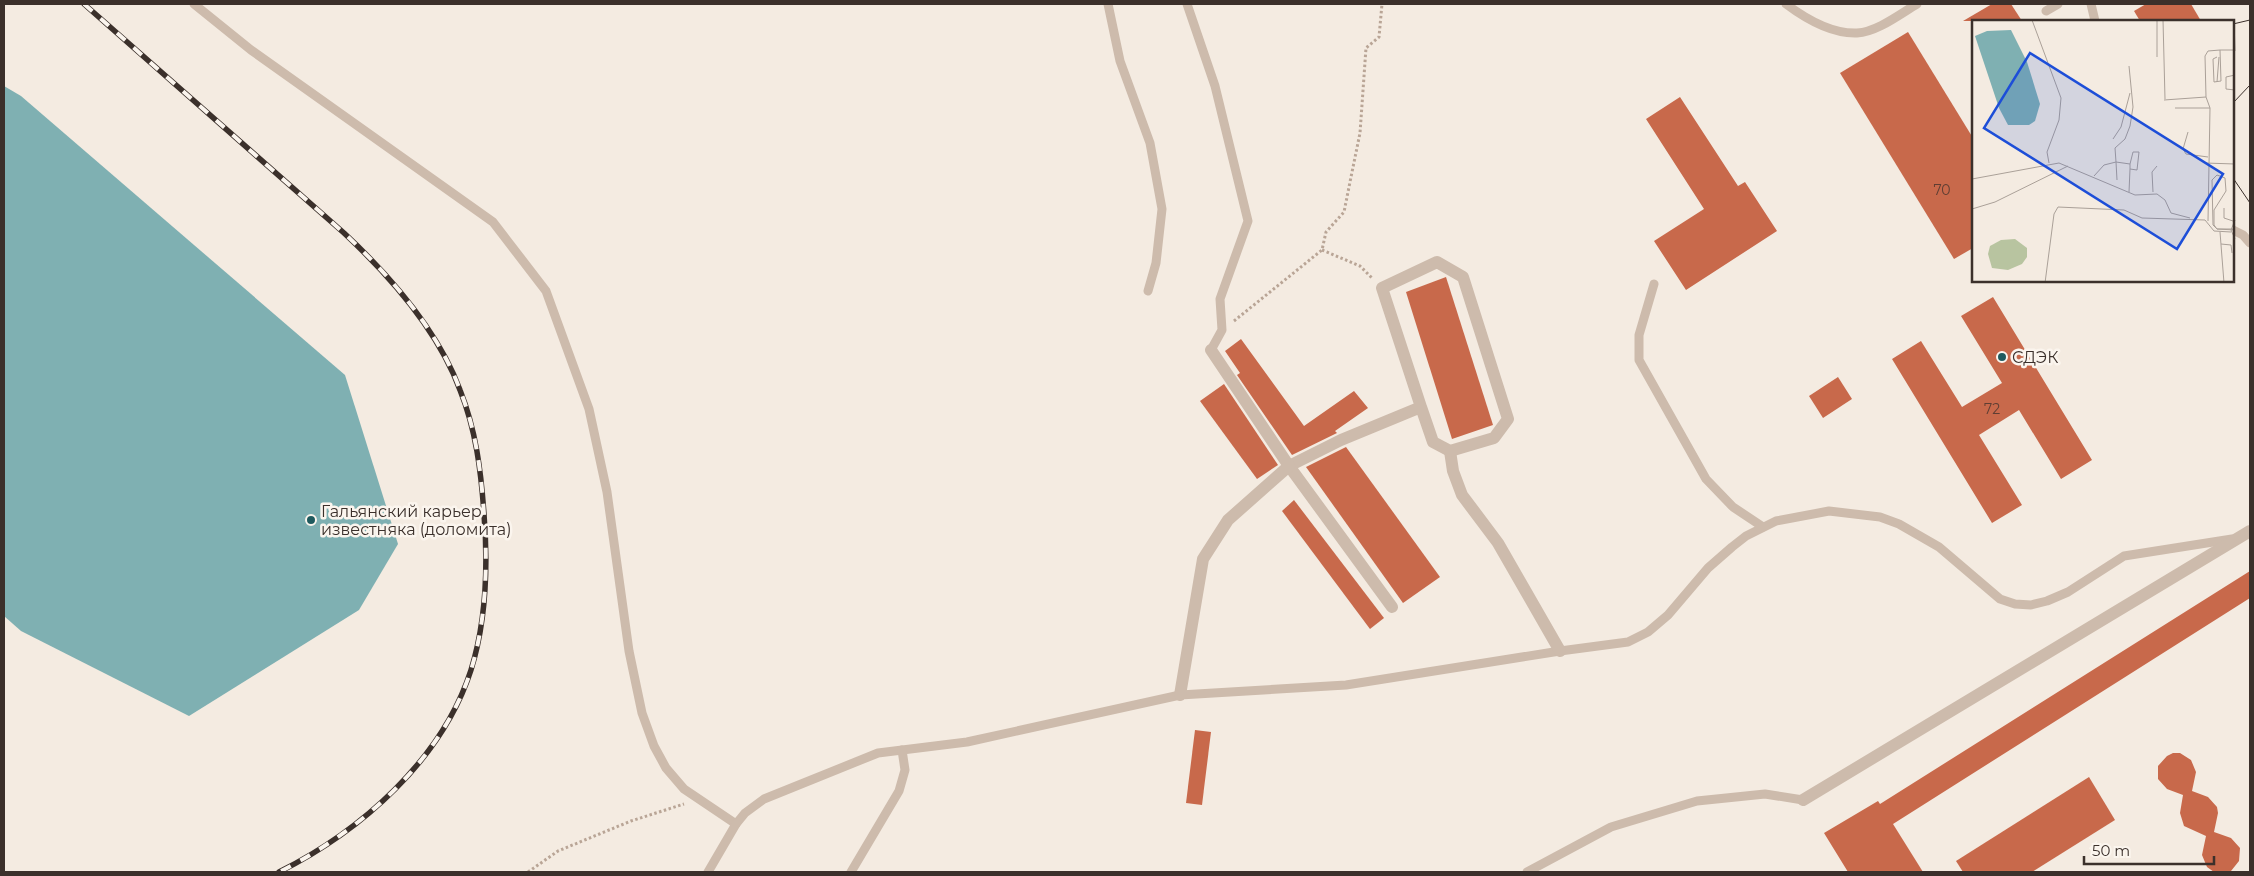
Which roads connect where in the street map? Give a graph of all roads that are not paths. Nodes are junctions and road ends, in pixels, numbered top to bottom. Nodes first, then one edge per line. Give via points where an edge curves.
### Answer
1 (194, 4) edge
2 (1108, 4) edge
3 (1187, 4) edge
4 (1786, 4) edge
5 (1917, 4) edge
6 (2058, 4) edge
7 (2091, 4) edge
8 (2046, 11) dead end
9 (2095, 20) edge
10 (2234, 230) edge
11 (2250, 244) edge
12 (1654, 284) dead end
13 (1148, 291) dead end
14 (1211, 350) joint
15 (1421, 407) junction
16 (1450, 451) junction
17 (1289, 466) junction
18 (1763, 527) junction
19 (2250, 531) edge
20 (2237, 538) junction
21 (1392, 607) dead end
22 (1560, 651) junction
23 (1180, 695) junction
24 (902, 750) junction
25 (1803, 800) joint
26 (736, 824) junction
27 (708, 872) edge
28 (851, 872) edge
29 (1527, 872) edge

1 - 26 lane via 251,50 493,222 546,291 589,409 607,492 629,651 642,713 666,768 697,800
2 - 13 lane via 1120,61 1150,143 1162,209 1156,262
3 - 14 lane via 1215,86 1248,221 1220,299 1222,330
4 - 5 lane via 1808,20 1835,31 1858,33 1876,27
6 - 8 lane
7 - 9 lane
10 - 11 lane
12 - 18 lane via 1639,335 1639,360 1706,478 1733,506
14 - 17 street
15 - 16 street via 1433,442
15 - 16 street via 1382,288 1437,262 1463,277 1508,419 1494,438
15 - 17 street
16 - 22 street via 1462,495 1498,543
17 - 21 street
17 - 23 street via 1228,520 1203,559
18 - 20 lane via 1776,521 1830,511 1880,517 1899,524 1938,547 2000,599 2031,605 2068,592 2124,556
18 - 22 lane via 1739,541 1708,568 1668,615 1648,632 1628,642
19 - 20 street
20 - 25 street
22 - 23 lane via 1346,685
23 - 24 lane via 967,742
24 - 26 lane via 878,753 764,799
24 - 28 lane via 905,770 900,790
25 - 29 lane via 1765,794 1697,801 1611,827
26 - 27 lane

